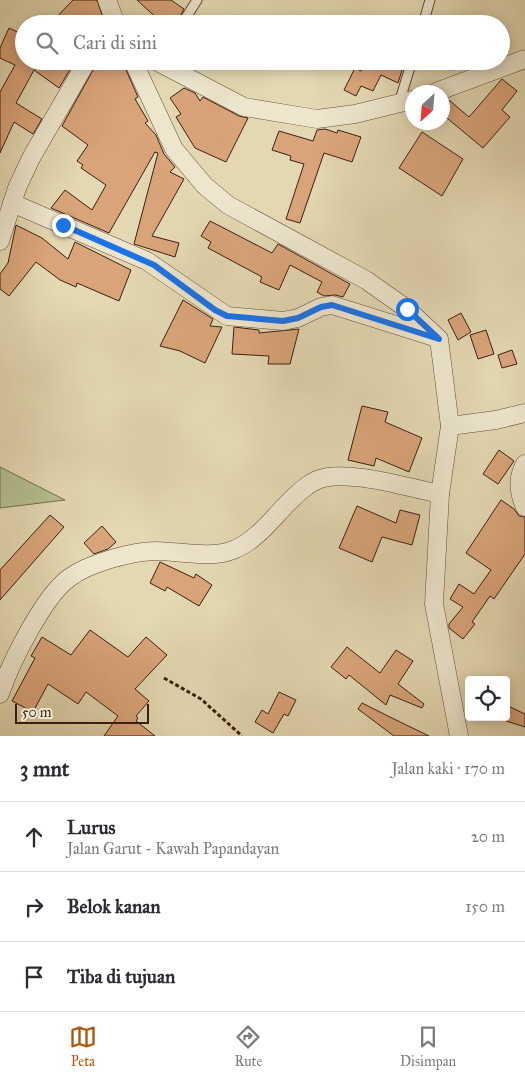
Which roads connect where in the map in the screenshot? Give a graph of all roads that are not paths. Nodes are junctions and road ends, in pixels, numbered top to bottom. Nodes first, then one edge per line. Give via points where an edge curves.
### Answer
1 (197, 0) edge
2 (430, 0) edge
3 (188, 15) edge
4 (426, 15) edge
5 (525, 58) edge
6 (510, 64) edge
7 (82, 70) edge
8 (137, 70) edge
9 (173, 70) edge
10 (411, 70) edge
11 (494, 70) edge
12 (408, 85) edge
13 (450, 87) edge
14 (405, 101) edge
15 (12, 204) junction
16 (0, 241) edge
17 (439, 339) junction
18 (525, 413) edge
19 (450, 426) junction
20 (525, 464) edge
21 (440, 494) junction
22 (525, 506) edge
23 (0, 694) edge
24 (459, 736) edge

1 - 3 lane
2 - 4 lane
5 - 6 street
7 - 15 street via 31,158
8 - 17 street via 174,149 205,186 228,204 366,280 407,309
9 - 14 street via 244,108 317,119 355,114
10 - 12 lane
11 - 13 street
15 - 16 street
15 - 17 street via 147,261 227,316 283,321 332,305
17 - 19 street
18 - 19 street
19 - 21 street
20 - 22 street via 518,482
21 - 23 street via 352,476 333,476 304,487 263,530 234,550 220,554 131,554 80,571 59,586 33,625 8,670
21 - 24 street via 434,604

